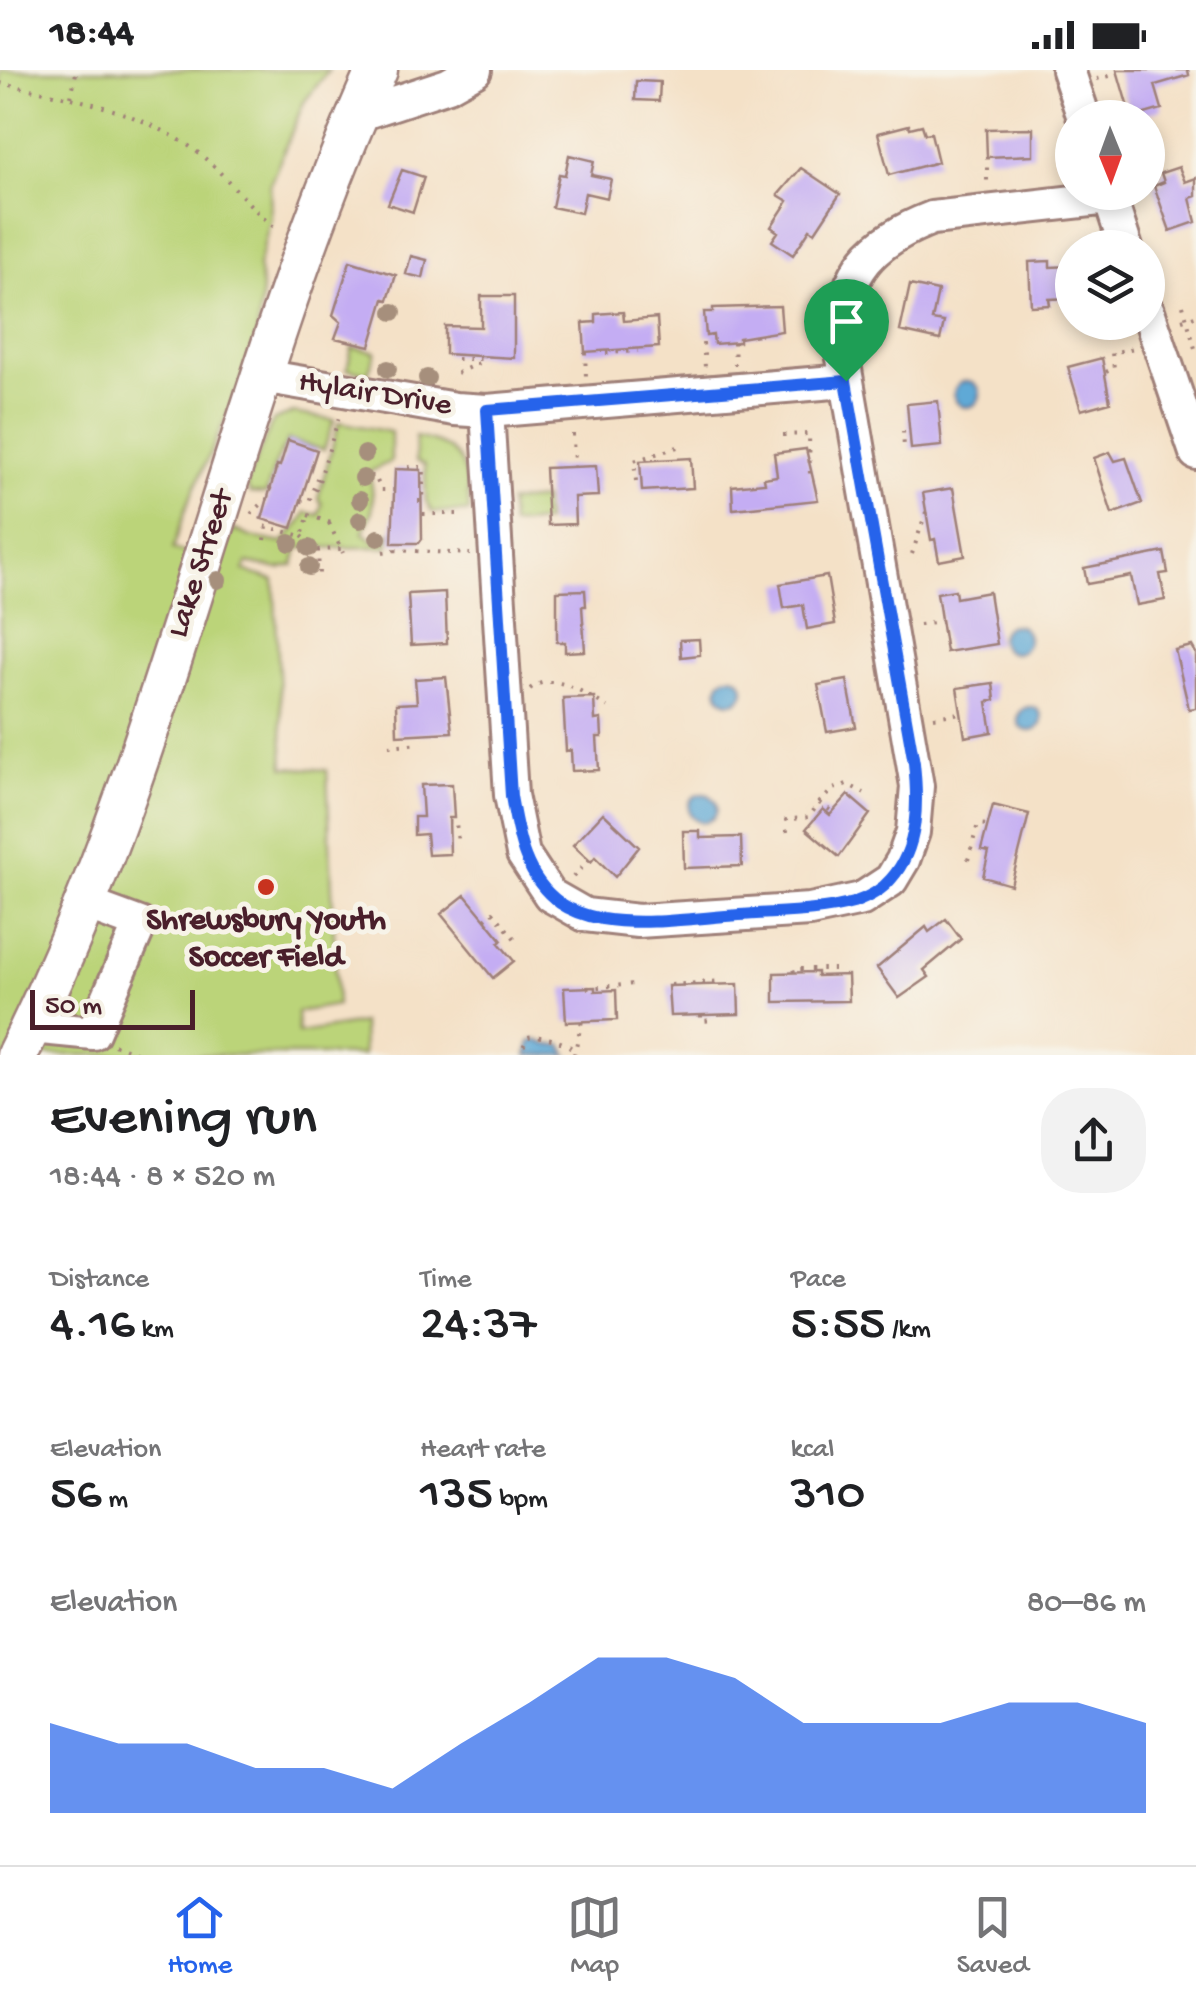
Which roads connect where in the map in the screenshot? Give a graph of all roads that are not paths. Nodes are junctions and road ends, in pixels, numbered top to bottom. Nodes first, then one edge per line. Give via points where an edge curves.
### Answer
1 (377, 70) edge
2 (475, 70) edge
3 (1068, 70) edge
4 (1078, 100) edge
5 (357, 115) junction
6 (1055, 203) edge
7 (1157, 340) edge
8 (262, 376) junction
9 (846, 381) junction
10 (487, 410) junction
11 (1196, 453) edge
12 (84, 902) junction
13 (24, 1041) edge

1 - 5 main road, Lake Street
2 - 5 street
3 - 4 street
5 - 8 main road, Lake Street
6 - 9 street via 932,218 892,235 860,266 844,300
7 - 11 street
8 - 10 street, Hylair Drive
8 - 12 main road, Lake Street via 150,726
9 - 10 street, Hylair Drive
9 - 10 street via 914,763 916,811 908,850 891,880 862,899 810,910 605,920 571,910 540,884 523,854 511,796
12 - 13 main road, Lake Street
12 - 13 street via 140,924 93,1032

